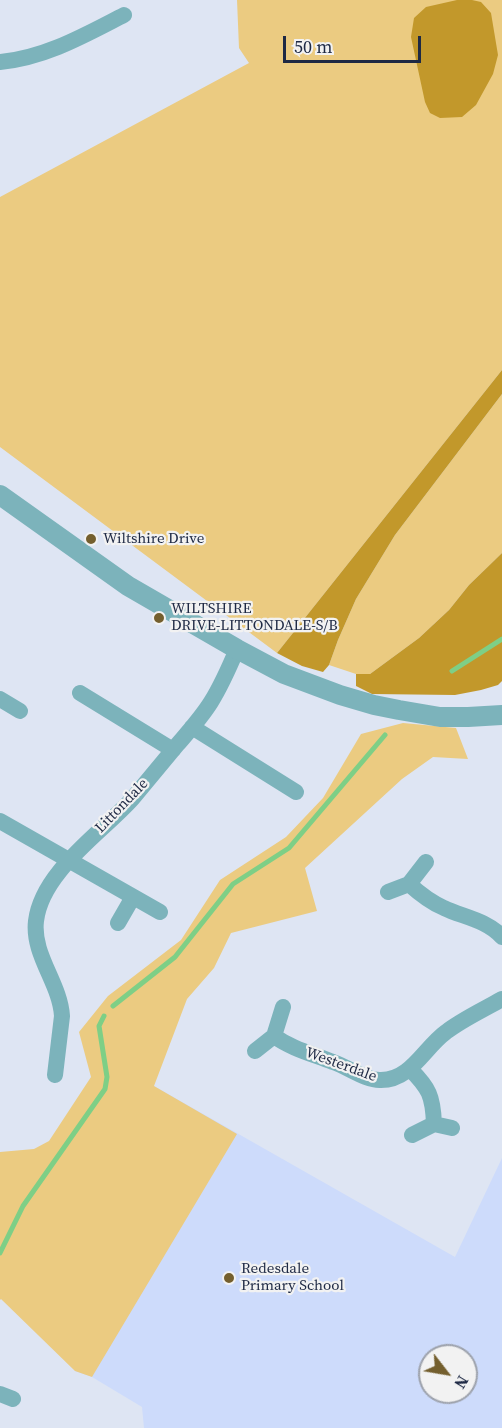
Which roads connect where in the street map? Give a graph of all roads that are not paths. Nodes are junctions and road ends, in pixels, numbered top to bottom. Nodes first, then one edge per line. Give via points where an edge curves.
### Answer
1 (124, 15) dead end
2 (0, 62) edge
3 (0, 495) edge
4 (237, 650) junction
5 (80, 693) dead end
6 (0, 699) edge
7 (20, 711) dead end
8 (502, 715) edge
9 (192, 727) junction
10 (173, 750) junction
11 (296, 792) dead end
12 (0, 821) edge
13 (69, 861) junction
14 (426, 862) dead end
15 (409, 884) junction
16 (388, 892) dead end
17 (134, 897) junction
18 (160, 912) dead end
19 (118, 923) dead end
20 (502, 937) edge
21 (502, 999) edge
22 (284, 1007) dead end
23 (274, 1036) junction
24 (255, 1051) dead end
25 (410, 1069) junction
26 (55, 1075) dead end
27 (434, 1124) junction
28 (452, 1128) dead end
29 (412, 1135) dead end

1 - 2 street via 35,56
3 - 4 street via 128,586
4 - 8 street via 307,684 375,705 440,717
4 - 9 street, Littondale via 219,688
5 - 10 street
6 - 7 street
9 - 10 street, Littondale
9 - 11 street
10 - 13 street, Littondale via 131,800
12 - 13 street
13 - 17 street
13 - 26 street, Littondale via 48,889 36,922 38,943 57,990 62,1016
14 - 15 street
15 - 16 street
15 - 20 street via 431,902 481,922
17 - 18 street
17 - 19 street
21 - 25 street, Westerdale via 446,1032
22 - 23 street
23 - 24 street
23 - 25 street, Westerdale via 291,1047 375,1080 394,1078
25 - 27 street via 425,1084 434,1109
27 - 28 street
27 - 29 street

